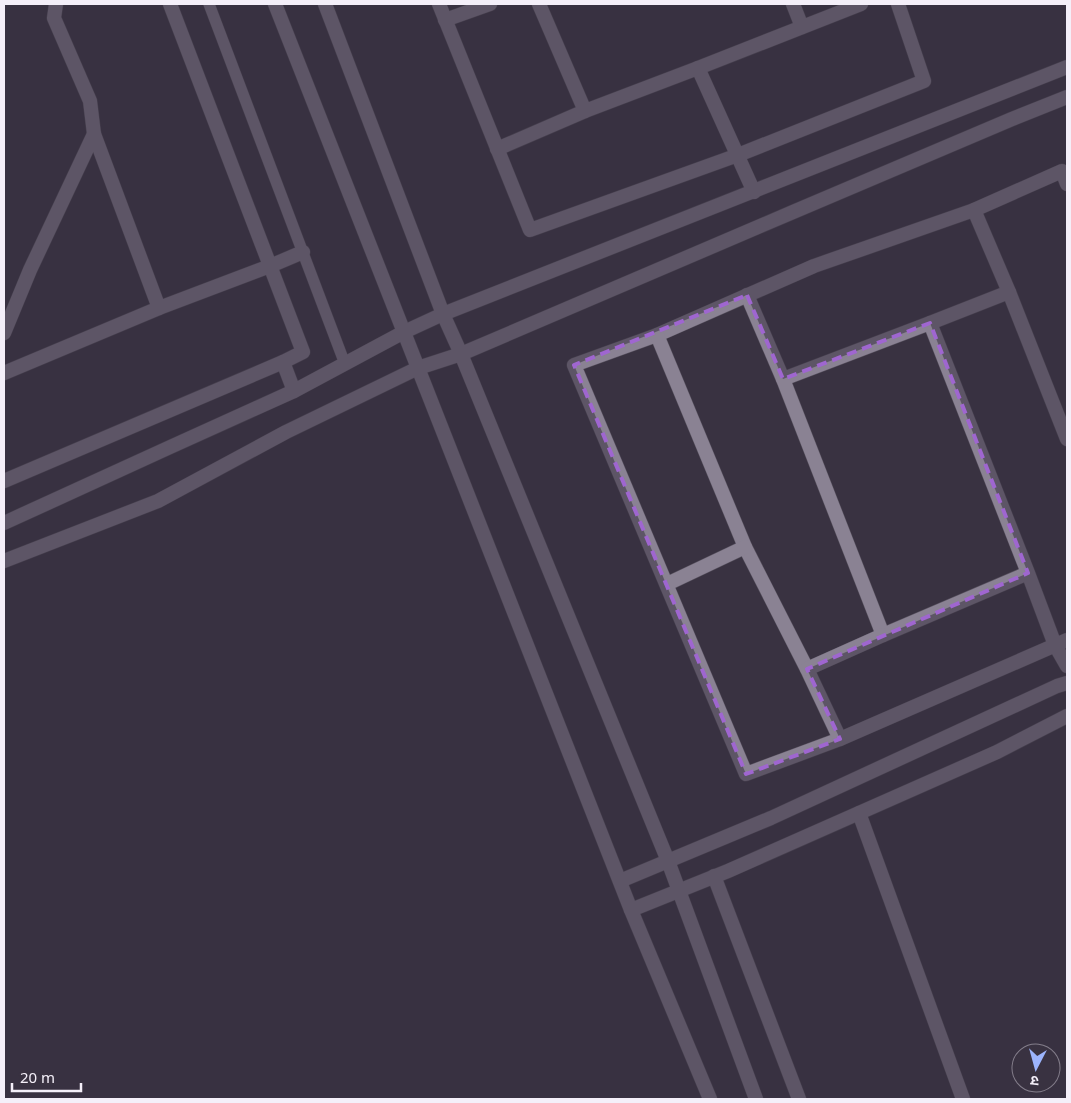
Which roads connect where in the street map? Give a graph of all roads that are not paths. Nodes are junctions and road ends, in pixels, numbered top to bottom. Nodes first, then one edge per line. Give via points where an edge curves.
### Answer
1 (56, 4) edge
2 (170, 4) edge
3 (209, 4) edge
4 (275, 4) edge
5 (325, 4) edge
6 (439, 4) edge
7 (490, 4) edge
8 (539, 4) edge
9 (793, 4) edge
10 (860, 4) edge
11 (898, 4) edge
12 (446, 20) junction
13 (802, 27) junction
14 (698, 68) junction
15 (1067, 68) edge
16 (1067, 97) edge
17 (585, 111) junction
18 (94, 134) junction
19 (497, 148) junction
20 (738, 155) junction
21 (1067, 184) edge
22 (754, 192) junction
23 (974, 210) junction
24 (303, 252) junction
25 (270, 266) junction
26 (1010, 292) junction
27 (747, 295) junction
28 (159, 308) junction
29 (443, 314) junction
30 (930, 324) junction
31 (404, 332) junction
32 (4, 333) edge
33 (657, 334) junction
34 (461, 354) junction
35 (284, 362) junction
36 (345, 364) junction
37 (418, 368) junction
38 (4, 373) edge
39 (783, 379) junction
40 (294, 391) junction
41 (1064, 421) edge
42 (1067, 439) edge
43 (4, 481) edge
44 (4, 523) edge
45 (745, 547) junction
46 (4, 562) edge
47 (1028, 573) junction
48 (666, 584) junction
49 (884, 635) junction
50 (1061, 643) edge
51 (1067, 666) edge
52 (808, 668) junction
53 (1067, 683) edge
54 (1067, 716) edge
55 (840, 739) junction
56 (859, 812) junction
57 (668, 860) junction
58 (714, 876) junction
59 (620, 881) junction
60 (679, 890) junction
61 (631, 910) junction
62 (710, 1099) edge
63 (756, 1099) edge
64 (800, 1099) edge
65 (963, 1099) edge

1 - 18 street via 54,18 90,101
2 - 25 street
3 - 24 lane
4 - 31 street
5 - 29 street
6 - 12 street
7 - 12 street
8 - 17 street
9 - 13 street
10 - 13 street
11 - 20 street via 924,81
12 - 19 street
13 - 14 street
14 - 17 street
14 - 20 street
15 - 22 street
16 - 34 street
17 - 19 street
18 - 28 street
18 - 32 street
19 - 20 street via 530,230
20 - 22 street
21 - 23 street via 1062,171
22 - 29 street
23 - 26 street
23 - 27 street via 814,266
24 - 25 street
24 - 36 lane
25 - 28 street
25 - 35 street via 303,352
26 - 30 street
26 - 41 street
27 - 33 street
27 - 39 street
28 - 38 street
29 - 31 street
29 - 34 street
30 - 39 street
30 - 47 street
31 - 36 street
31 - 37 street
33 - 45 street
33 - 48 street via 574,365
34 - 37 street
34 - 57 street
35 - 40 street
35 - 43 street
36 - 40 street
37 - 46 street via 286,432 158,501
37 - 59 street
39 - 49 street
40 - 44 street
41 - 42 street
45 - 48 street
45 - 52 street
47 - 49 street
47 - 50 street
48 - 55 street via 746,774
49 - 52 street
50 - 51 street
50 - 55 street
52 - 55 street
53 - 57 street via 771,818
54 - 56 street via 996,752
56 - 58 street
56 - 65 street
57 - 59 street
57 - 60 street
58 - 60 street
58 - 64 street
59 - 61 street
60 - 61 street
60 - 63 street
61 - 62 street

